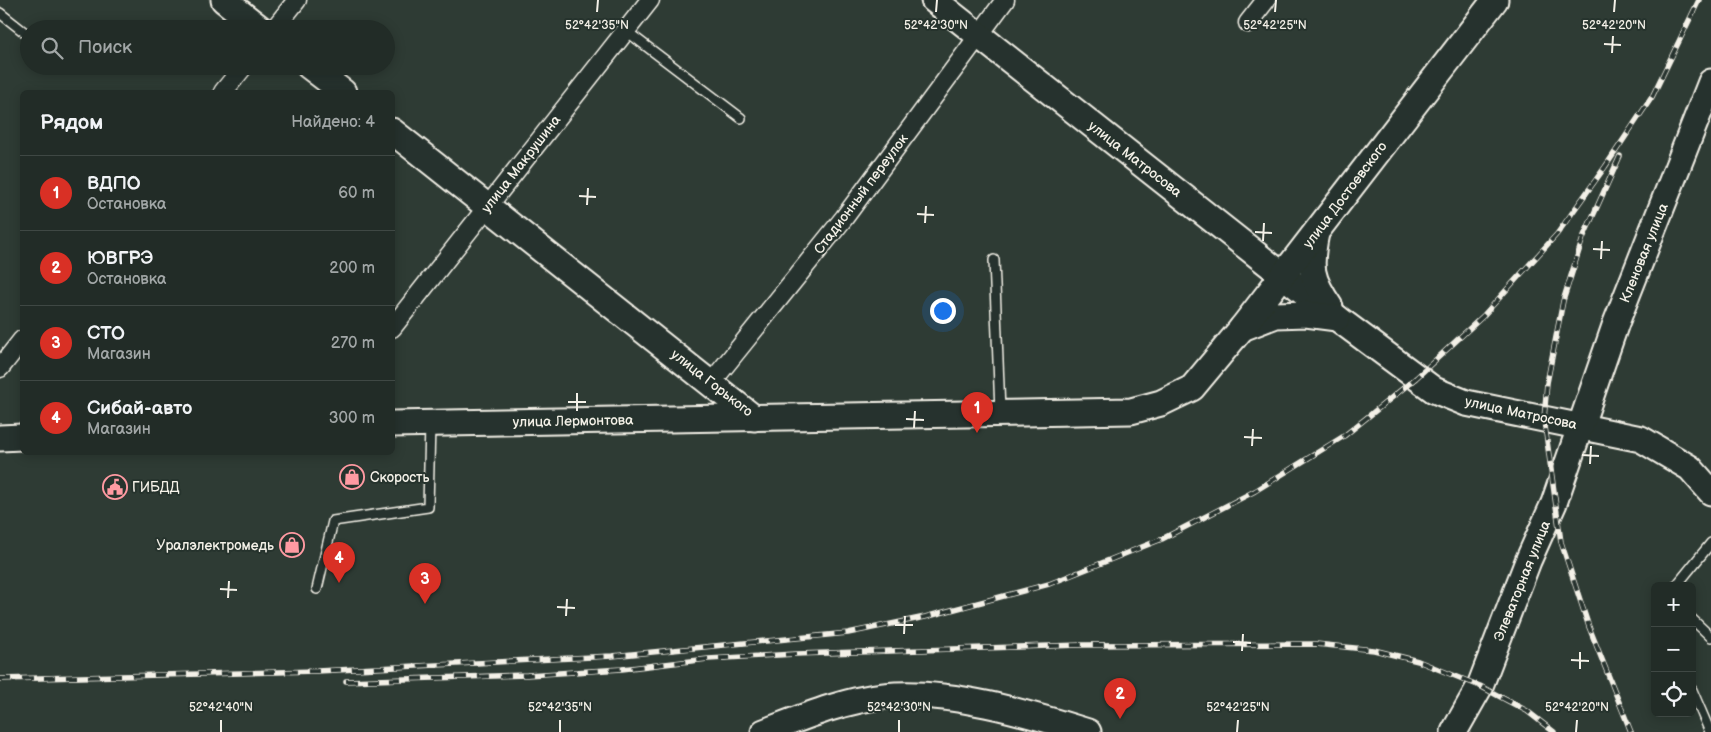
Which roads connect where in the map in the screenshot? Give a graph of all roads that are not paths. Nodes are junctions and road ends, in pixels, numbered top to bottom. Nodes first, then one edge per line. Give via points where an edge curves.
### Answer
1 (224, 0) edge
2 (296, 0) edge
3 (650, 0) edge
4 (934, 0) edge
5 (1005, 0) edge
6 (1266, 0) edge
7 (1495, 0) edge
8 (0, 13) edge
9 (250, 20) edge
10 (281, 20) edge
11 (1248, 23) dead end
12 (20, 29) edge
13 (625, 30) junction
14 (978, 36) junction
15 (236, 75) edge
16 (321, 75) edge
17 (1711, 82) edge
18 (224, 90) edge
19 (340, 90) edge
20 (741, 118) dead end
21 (395, 133) edge
22 (489, 206) junction
23 (1316, 233) junction
24 (994, 260) dead end
25 (1283, 275) junction
26 (1337, 318) junction
27 (395, 324) edge
28 (1242, 328) junction
29 (20, 343) edge
30 (0, 368) edge
31 (711, 383) junction
32 (1192, 388) joint
33 (1000, 413) junction
34 (754, 418) junction
35 (395, 424) edge
36 (430, 424) junction
37 (1580, 426) junction
38 (1711, 492) edge
39 (1711, 543) edge
40 (1679, 582) edge
41 (317, 589) dead end
42 (1696, 623) edge
43 (1711, 636) edge
44 (1696, 699) edge
45 (764, 732) edge
46 (1088, 732) edge
47 (1454, 732) edge
48 (1710, 732) edge

1 - 9 main road
2 - 10 street
3 - 13 street, улица Макрушина
4 - 14 main road, улица Матросова
5 - 14 street, Стадионный переулок
6 - 11 street
7 - 23 main road, улица Достоевского
8 - 12 lane
13 - 20 lane
13 - 22 street, улица Макрушина
14 - 25 main road, улица Матросова
14 - 31 street, Стадионный переулок via 844,218
15 - 18 street
16 - 19 main road
17 - 37 main road, Кленовая улица via 1616,323
21 - 22 main road, улица Горького
22 - 27 street, улица Макрушина
22 - 31 main road, улица Горького
23 - 25 main road, улица Достоевского
23 - 26 main road, улица Матросова via 1310,260 1316,287
24 - 33 lane
25 - 26 main road, улица Матросова
25 - 28 main road, улица Достоевского
26 - 28 main road via 1276,315
26 - 37 main road, улица Матросова via 1434,390 1466,403
28 - 32 main road, улица Достоевского
29 - 30 street
31 - 34 main road, улица Горького
32 - 33 main road, улица Горького via 1161,403 1131,411
33 - 34 main road, улица Горького
34 - 36 main road, улица Лермонтова
35 - 36 main road, улица Лермонтова
36 - 41 lane via 428,507 333,521
37 - 38 main road, улица Матросова via 1641,439 1690,468
37 - 47 main road, Элеваторная улица via 1554,503 1480,686
39 - 40 lane
42 - 43 lane
44 - 48 lane
45 - 46 main road via 819,712 884,696 946,697 1036,715

